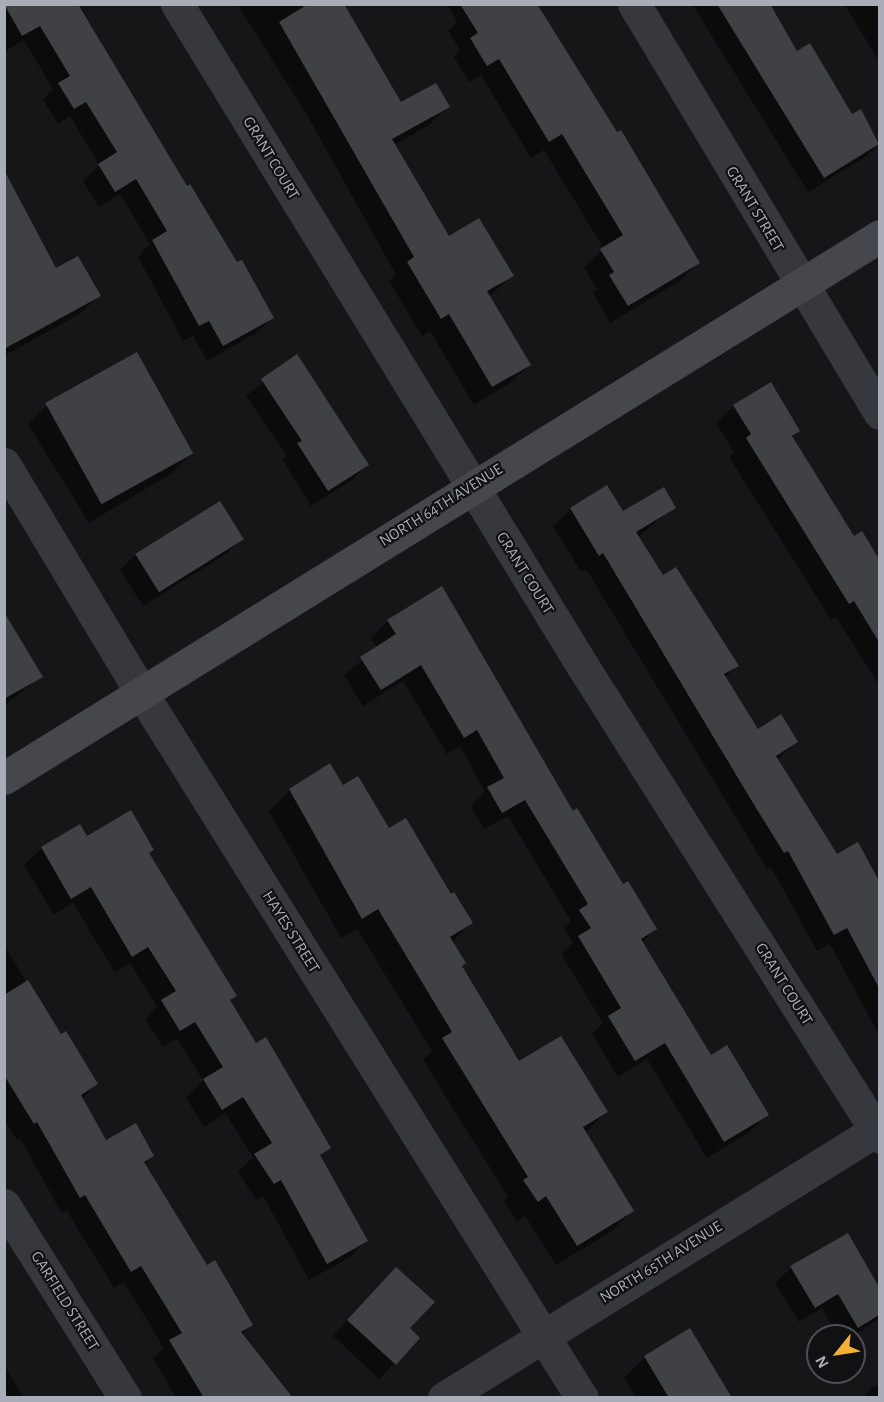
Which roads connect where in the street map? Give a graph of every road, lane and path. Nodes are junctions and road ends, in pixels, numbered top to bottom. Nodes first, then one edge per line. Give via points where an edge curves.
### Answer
1 (177, 4) edge
2 (634, 4) edge
3 (879, 236) edge
4 (800, 285) junction
5 (879, 413) edge
6 (4, 464) edge
7 (472, 486) junction
8 (141, 692) junction
9 (4, 778) edge
10 (878, 1132) edge
11 (4, 1205) edge
12 (543, 1335) junction
13 (126, 1398) edge
14 (444, 1398) edge
15 (582, 1398) edge

1 - 7 street, GRANT COURT
2 - 4 street, GRANT STREET
3 - 4 street, NORTH 64TH AVENUE
4 - 5 street, GRANT STREET
4 - 7 street, NORTH 64TH AVENUE
6 - 8 street, HAYES STREET
7 - 8 street, NORTH 64TH AVENUE
7 - 10 street, GRANT COURT
8 - 9 street, NORTH 64TH AVENUE
8 - 12 street, HAYES STREET
10 - 12 street, NORTH 65TH AVENUE
11 - 13 street, GARFIELD STREET
12 - 14 street, NORTH 65TH AVENUE
12 - 15 street, HAYES STREET

